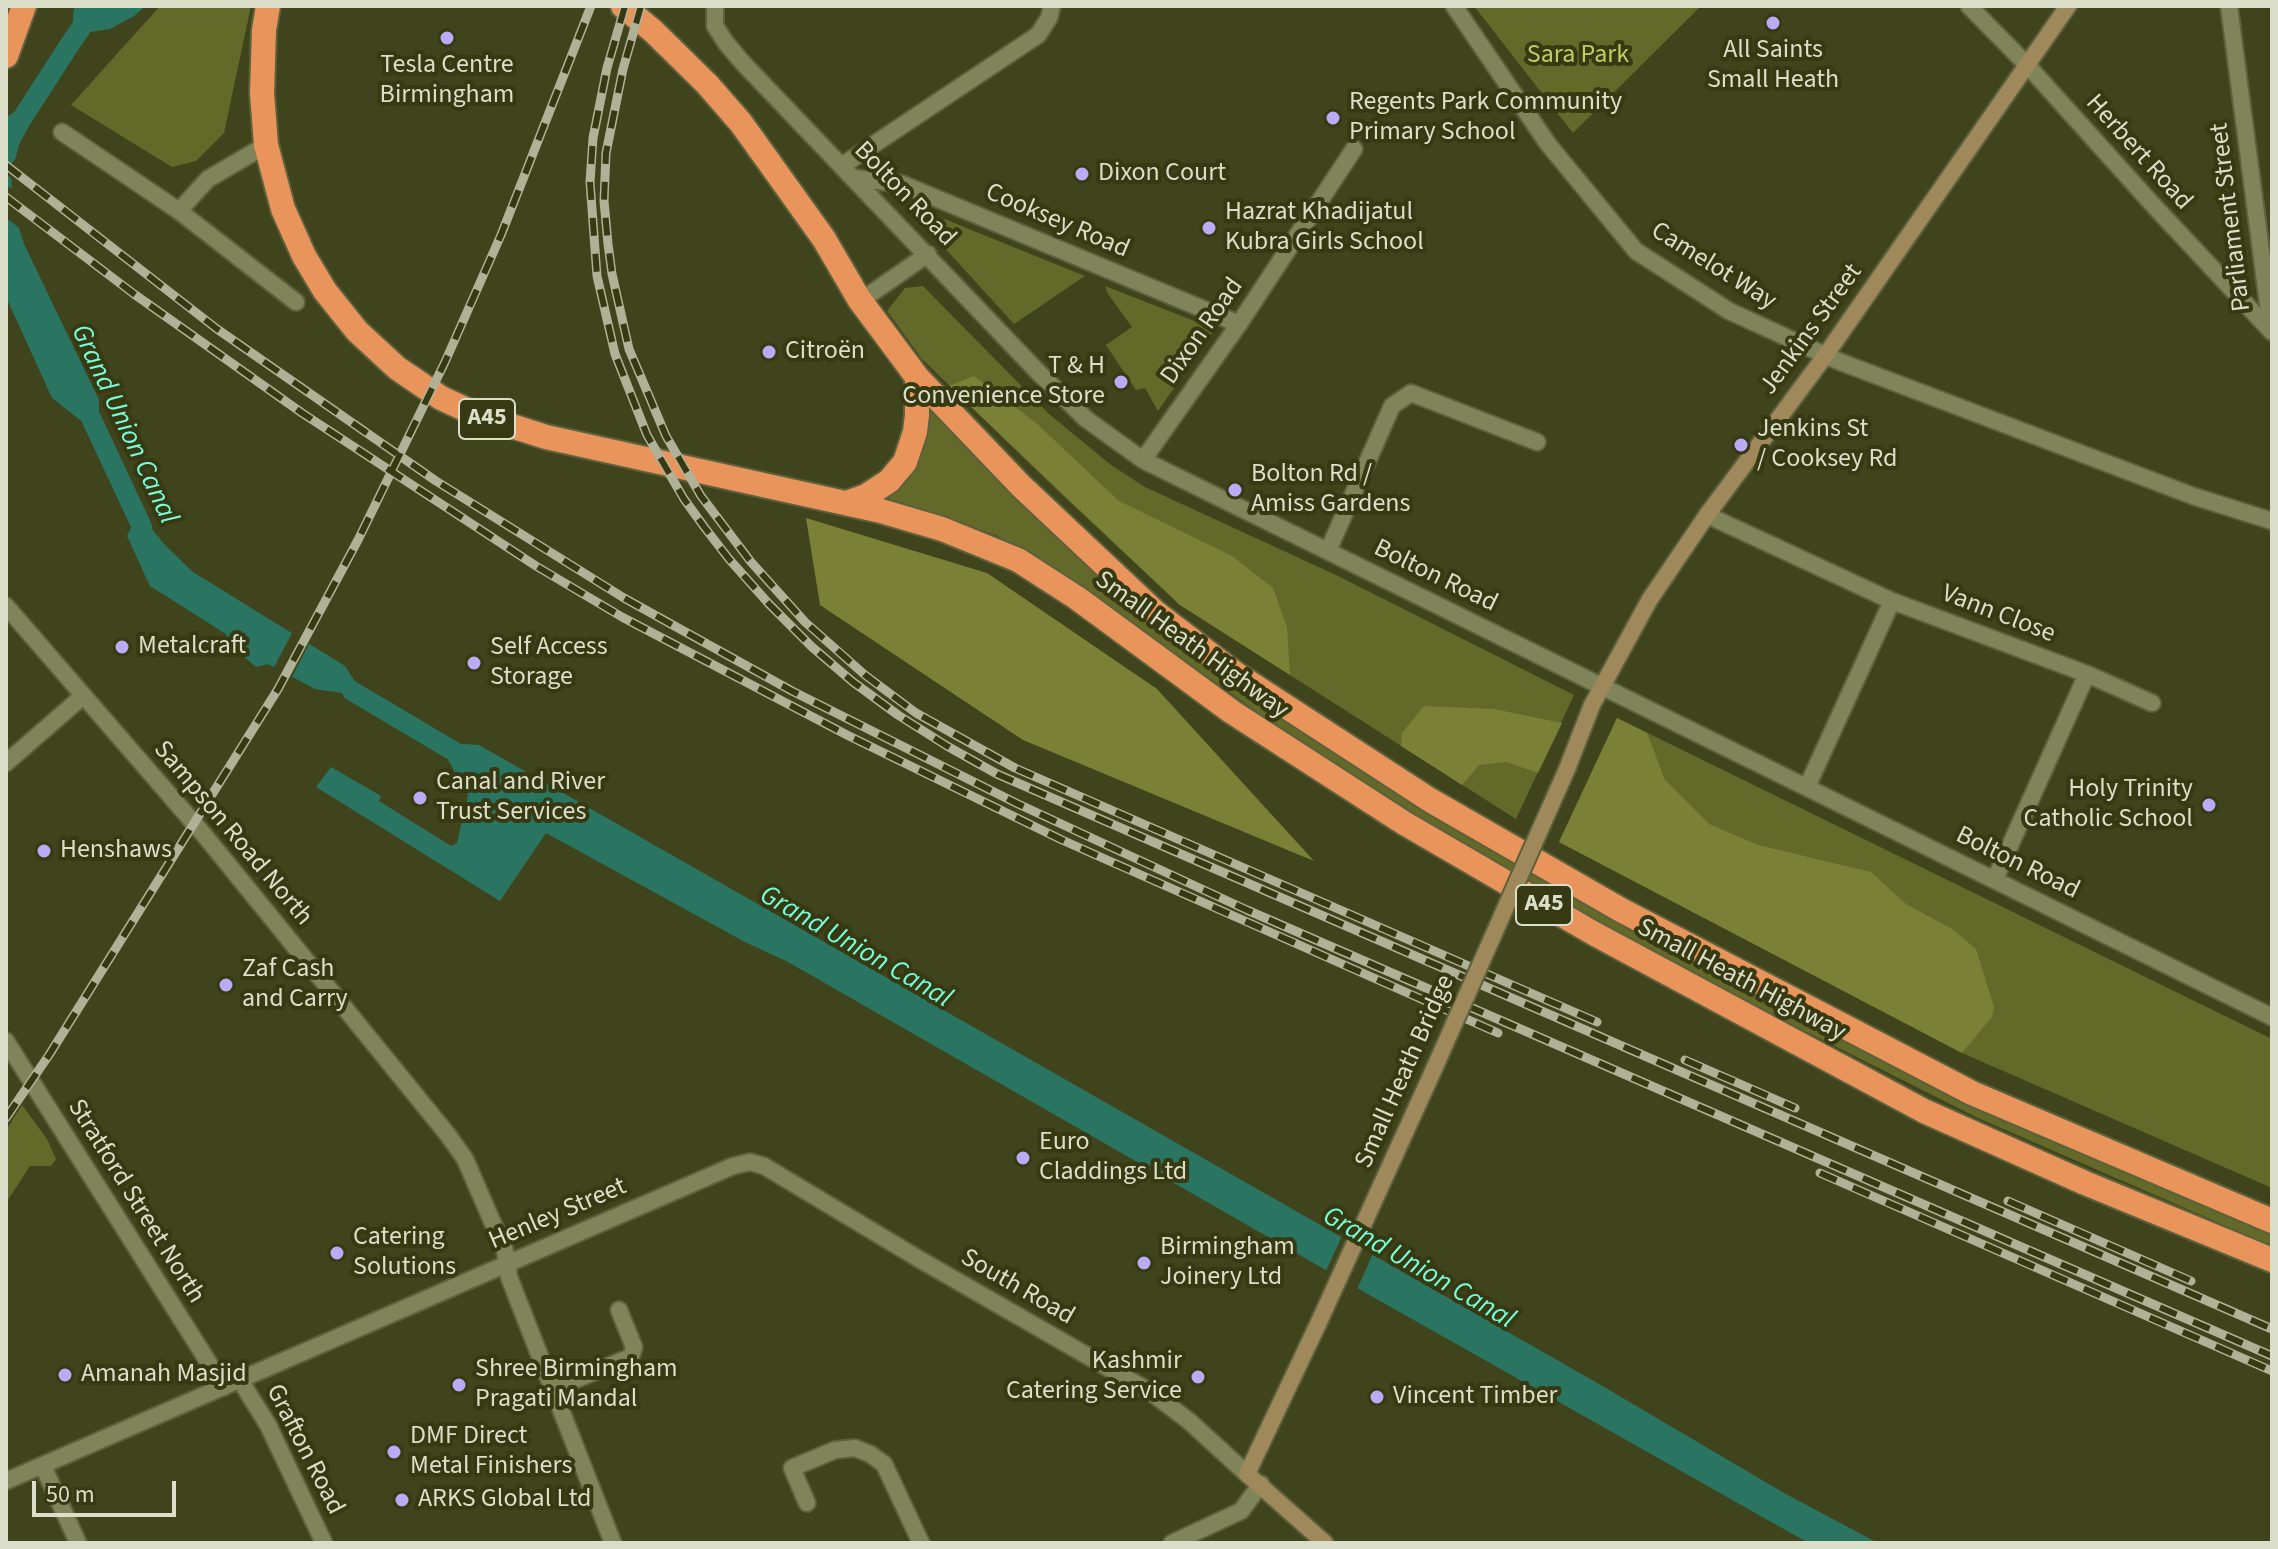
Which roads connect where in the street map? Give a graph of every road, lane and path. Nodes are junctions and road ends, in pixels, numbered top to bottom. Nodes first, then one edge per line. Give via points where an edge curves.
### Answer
1 (24, 6) edge
2 (268, 6) edge
3 (623, 6) edge
4 (715, 6) edge
5 (1052, 6) edge
6 (1454, 6) edge
7 (1969, 6) edge
8 (2068, 6) edge
9 (2229, 6) edge
10 (6, 56) edge
11 (2028, 66) junction
12 (62, 132) dead end
13 (266, 145) junction
14 (1354, 149) dead end
15 (848, 172) junction
16 (179, 211) junction
17 (928, 254) junction
18 (859, 299) junction
19 (296, 302) dead end
20 (1239, 324) junction
21 (2270, 330) edge
22 (1825, 356) junction
23 (917, 377) junction
24 (1537, 442) dead end
25 (1143, 460) junction
26 (846, 503) junction
27 (1707, 515) junction
28 (2272, 521) edge
29 (1328, 551) junction
30 (1892, 601) junction
31 (6, 606) edge
32 (2087, 674) junction
33 (1602, 687) junction
34 (83, 696) junction
35 (2152, 703) dead end
36 (6, 763) edge
37 (1807, 787) junction
38 (1995, 879) junction
39 (2272, 1017) edge
40 (6, 1041) edge
41 (733, 1166) joint
42 (2272, 1221) edge
43 (2272, 1260) edge
44 (507, 1264) junction
45 (619, 1310) dead end
46 (240, 1380) junction
47 (224, 1387) junction
48 (552, 1389) junction
49 (43, 1466) junction
50 (1254, 1479) junction
51 (6, 1481) edge
52 (807, 1503) dead end
53 (78, 1543) edge
54 (324, 1543) edge
55 (613, 1543) edge
56 (921, 1543) edge
57 (1172, 1543) edge
58 (1325, 1543) edge

1 - 10 highway
2 - 13 highway, Small Heath Highway / A45 via 262,102
3 - 18 highway, Small Heath Highway / A45 via 741,123 824,239
4 - 15 street, Bolton Road via 715,26 726,43
5 - 15 street via 1038,35
6 - 22 street, Camelot Way via 1548,144 1636,251 1729,311
7 - 11 street, Herbert Road
8 - 11 street, Jenkins Street
9 - 21 street, Parliament Street
11 - 21 street, Herbert Road
11 - 22 street, Jenkins Street
12 - 16 street
13 - 16 street via 208,179
13 - 26 highway, Small Heath Highway / A45 via 283,209 325,291 397,368 441,398 546,437
14 - 20 street, Dixon Road
15 - 17 street, Bolton Road
15 - 20 street, Cooksey Road via 902,184
16 - 19 street
17 - 18 street
17 - 25 street, Bolton Road via 1086,419
18 - 23 highway, Small Heath Highway / A45
20 - 25 street, Dixon Road
22 - 27 street, Jenkins Street
22 - 28 street, Camelot Way
23 - 26 highway via 916,424 905,462 889,481
23 - 42 highway, Small Heath Highway / A45 via 1021,486 1155,612 1236,674 1430,800 1621,910 1972,1093
24 - 29 street via 1411,393 1392,406
25 - 29 street, Bolton Road
26 - 43 highway, Small Heath Highway / A45 via 942,529 1018,560 1232,712 1404,823 1593,933 1910,1103
27 - 30 street, Vann Close
27 - 33 street, Jenkins Street via 1650,599
29 - 33 street, Bolton Road
30 - 32 street, Vann Close
30 - 37 street
31 - 34 street, Sampson Road North
32 - 35 street, Vann Close
32 - 38 street
33 - 37 street, Bolton Road
33 - 50 street, Small Heath Bridge, bridge
34 - 36 street
34 - 44 street, Sampson Road North via 205,836 448,1135 465,1159
37 - 38 street, Bolton Road
38 - 39 street, Bolton Road
40 - 47 street, Stratford Street North
41 - 44 street, Henley Street
41 - 50 street, South Road via 764,1166 1152,1393
44 - 46 street, Henley Street
44 - 48 street, Sampson Road North
45 - 48 street via 634,1347 631,1357
46 - 47 street, Henley Street
46 - 54 street, Grafton Road via 268,1425
47 - 49 street, Henley Street
48 - 55 street, Sampson Road North
49 - 51 street, Henley Street
49 - 53 street
50 - 57 street via 1241,1511
50 - 58 street
52 - 56 street via 792,1468 835,1450 855,1448 884,1464

